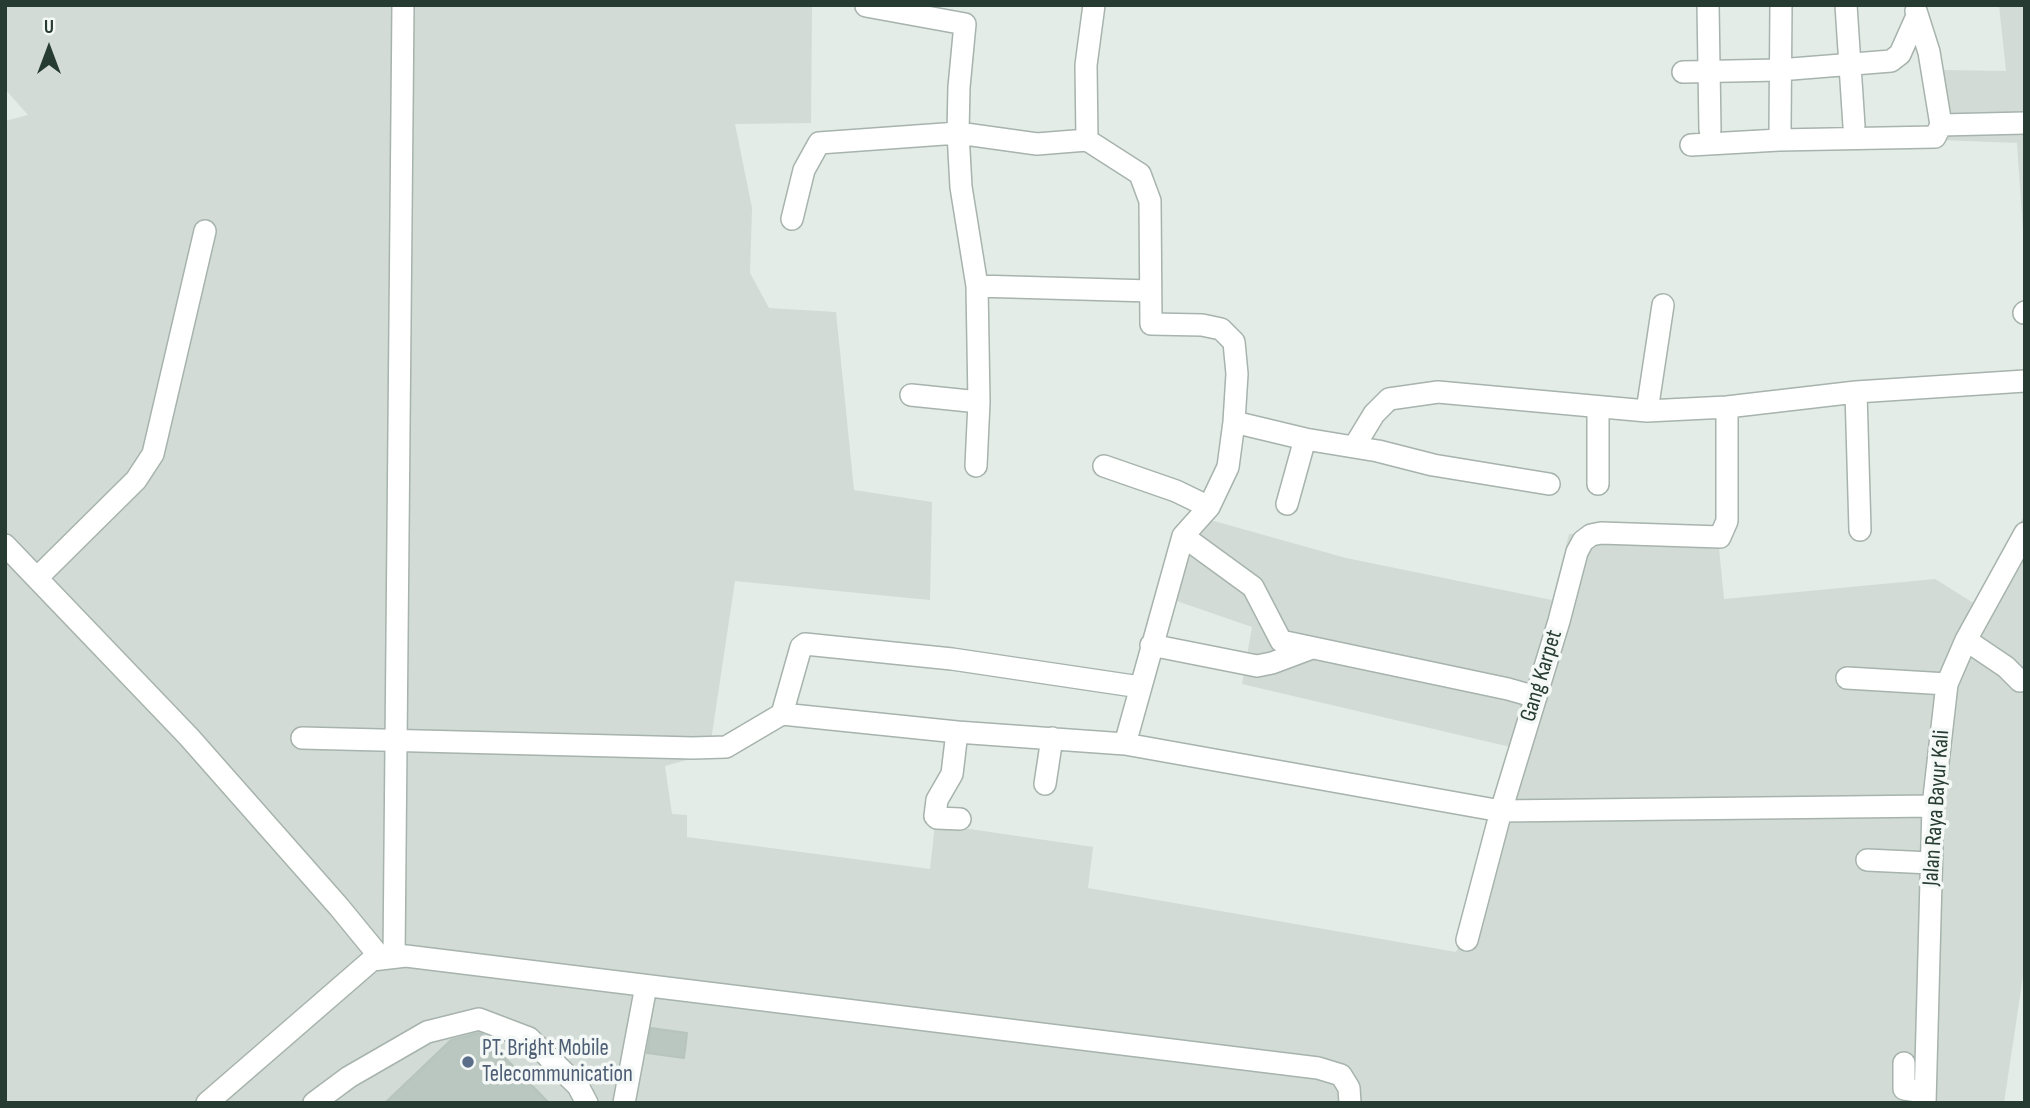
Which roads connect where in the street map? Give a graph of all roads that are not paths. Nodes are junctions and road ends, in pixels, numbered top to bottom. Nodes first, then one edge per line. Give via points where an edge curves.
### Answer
1 (403, 5) edge
2 (1094, 5) edge
3 (1708, 5) edge
4 (1781, 5) edge
5 (1846, 5) edge
6 (866, 6) edge
7 (1916, 11) edge
8 (965, 15) edge
9 (1851, 65) junction
10 (1779, 71) junction
11 (1684, 72) dead end
12 (1708, 72) junction
13 (2025, 123) edge
14 (1941, 125) junction
15 (1854, 126) dead end
16 (1780, 129) dead end
17 (1710, 130) dead end
18 (958, 133) junction
19 (1087, 140) junction
20 (1691, 145) dead end
21 (792, 219) dead end
22 (205, 231) dead end
23 (977, 286) junction
24 (1150, 305) junction
25 (1663, 305) dead end
26 (2025, 381) edge
27 (1856, 392) junction
28 (911, 395) dead end
29 (979, 402) junction
30 (1727, 407) junction
31 (1598, 408) junction
32 (1647, 411) junction
33 (1234, 422) junction
34 (1305, 439) junction
35 (1354, 447) junction
36 (976, 466) dead end
37 (1104, 466) dead end
38 (1549, 484) dead end
39 (1598, 484) dead end
40 (1287, 504) dead end
41 (1209, 507) junction
42 (1860, 530) dead end
43 (2025, 533) edge
44 (1183, 536) junction
45 (5, 545) edge
46 (38, 577) junction
47 (1966, 640) junction
48 (1151, 645) junction
49 (1314, 648) junction
50 (1847, 678) dead end
51 (2020, 681) dead end
52 (1947, 684) junction
53 (1140, 687) junction
54 (1536, 697) junction
55 (782, 714) junction
56 (957, 732) junction
57 (302, 738) dead end
58 (1052, 738) junction
59 (397, 740) junction
60 (1125, 744) junction
61 (1045, 784) dead end
62 (1933, 806) junction
63 (1501, 811) junction
64 (960, 819) dead end
65 (1867, 860) dead end
66 (1931, 863) junction
67 (1466, 940) dead end
68 (387, 957) junction
69 (646, 986) junction
70 (1904, 1063) dead end
71 (1904, 1096) edge
72 (1925, 1097) edge
73 (207, 1103) edge
74 (314, 1103) edge
75 (587, 1103) edge
76 (624, 1103) edge
77 (1350, 1103) edge

1 - 59 street
2 - 19 street via 1086,65
3 - 12 street
4 - 10 street
5 - 9 street
6 - 8 street
7 - 9 street via 1900,54 1891,61
7 - 14 street via 1929,52
8 - 18 street
9 - 10 street
9 - 15 street
10 - 12 street
10 - 16 street
11 - 12 street
12 - 17 street
13 - 14 street
14 - 20 street via 1935,137
18 - 19 street via 1037,144
18 - 21 street via 820,143 804,170
18 - 23 street via 961,187
19 - 24 street via 1140,174 1150,201
22 - 46 street via 153,454 136,480
23 - 24 street
23 - 29 street
24 - 33 street via 1151,324 1221,329 1234,342
25 - 32 street
26 - 27 street
27 - 30 street
27 - 42 street
28 - 29 street
29 - 36 street
30 - 32 street
30 - 54 street, Gang Karpet via 1727,521 1720,537 1601,533 1583,541
31 - 32 street
31 - 35 street via 1438,391 1389,399
31 - 39 street
33 - 34 street
33 - 41 street via 1228,467
34 - 35 street
34 - 40 street
35 - 38 street
37 - 41 street
41 - 44 street
43 - 47 street, Jalan Raya Bayur Kali
44 - 48 street
44 - 49 street via 1253,587 1281,640
45 - 46 street
46 - 68 street
47 - 51 street
47 - 52 street, Jalan Raya Bayur Kali
48 - 49 street via 1257,666
48 - 53 street
49 - 54 street
50 - 52 street
52 - 62 street, Jalan Raya Bayur Kali
53 - 55 street via 952,659 805,644
53 - 60 street
54 - 63 street, Gang Karpet
55 - 56 street
55 - 59 street via 726,747
56 - 58 street
56 - 64 street via 952,774 937,800 935,816
57 - 59 street
58 - 60 street
58 - 61 street
59 - 68 street
60 - 63 street
62 - 63 street
62 - 66 street, Jalan Raya Bayur Kali
63 - 67 street, Gang Karpet
65 - 66 street
66 - 72 street, Jalan Raya Bayur Kali
68 - 69 street
68 - 73 street via 358,970
69 - 76 street
69 - 77 street via 1318,1068 1341,1074
70 - 71 street
71 - 72 street
74 - 75 street via 427,1032 479,1018 529,1038 578,1086

